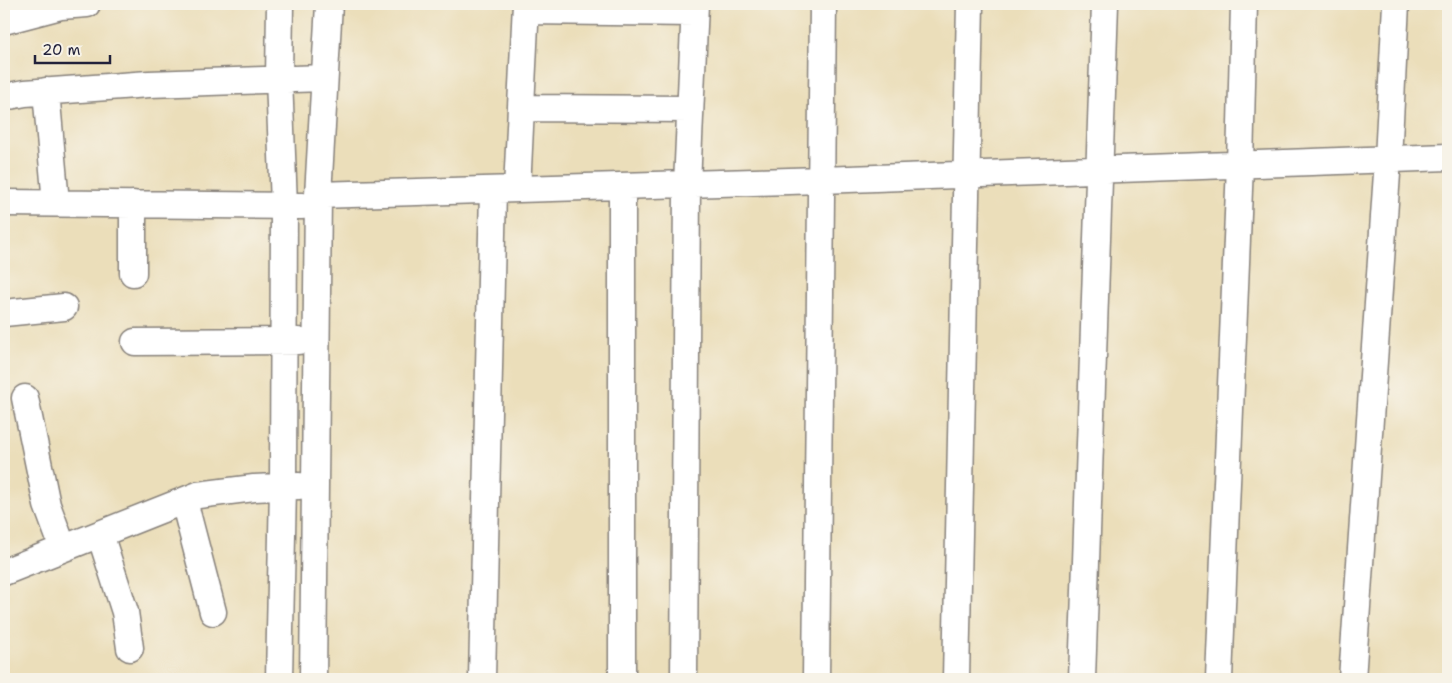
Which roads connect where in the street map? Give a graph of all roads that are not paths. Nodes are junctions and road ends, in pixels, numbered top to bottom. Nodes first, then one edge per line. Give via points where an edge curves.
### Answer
1 (87, 4) edge
2 (280, 4) edge
3 (329, 4) edge
4 (823, 4) edge
5 (970, 4) edge
6 (1105, 4) edge
7 (1244, 4) edge
8 (1396, 4) edge
9 (526, 8) edge
10 (694, 8) edge
11 (4, 21) edge
12 (324, 78) junction
13 (279, 79) junction
14 (46, 91) junction
15 (4, 96) edge
16 (521, 108) junction
17 (690, 108) junction
18 (1448, 157) edge
19 (1388, 159) junction
20 (1240, 165) junction
21 (1099, 170) junction
22 (966, 175) junction
23 (822, 180) junction
24 (688, 184) junction
25 (622, 186) junction
26 (505, 190) junction
27 (318, 200) junction
28 (4, 202) edge
29 (56, 203) junction
30 (133, 204) junction
31 (284, 206) junction
32 (133, 273) dead end
33 (64, 307) dead end
34 (4, 313) edge
35 (282, 341) junction
36 (316, 341) junction
37 (135, 342) dead end
38 (25, 398) dead end
39 (315, 486) junction
40 (283, 487) junction
41 (184, 501) junction
42 (100, 534) junction
43 (63, 548) junction
44 (4, 572) edge
45 (213, 612) dead end
46 (130, 648) dead end
47 (279, 679) edge
48 (313, 679) edge
49 (482, 679) edge
50 (622, 679) edge
51 (684, 679) edge
52 (816, 679) edge
53 (956, 679) edge
54 (1082, 679) edge
55 (1219, 679) edge
56 (1352, 679) edge

1 - 11 street via 62,6
2 - 13 street
3 - 12 street
4 - 23 street
5 - 22 street
6 - 21 street
7 - 20 street
8 - 19 street
9 - 10 street
9 - 16 street
10 - 17 street
12 - 13 street
12 - 27 street
13 - 14 street
13 - 31 street
14 - 15 street
14 - 29 street
16 - 17 street
16 - 26 street
17 - 24 street
18 - 19 street
19 - 20 street
19 - 56 street
20 - 21 street
20 - 55 street
21 - 22 street
21 - 54 street
22 - 23 street
22 - 53 street
23 - 24 street
23 - 52 street
24 - 25 street
24 - 51 street
25 - 26 street
25 - 50 street
26 - 27 street
26 - 49 street
27 - 31 street
27 - 36 street
28 - 29 street
29 - 30 street
30 - 31 street
30 - 32 street
31 - 35 street
33 - 34 street
35 - 36 street
35 - 37 street
35 - 40 street
36 - 39 street
38 - 43 street via 48,505
39 - 40 street
39 - 48 street
40 - 41 street via 254,488
40 - 47 street
41 - 42 street
41 - 45 street
42 - 43 street
42 - 46 street via 125,612
43 - 44 street

